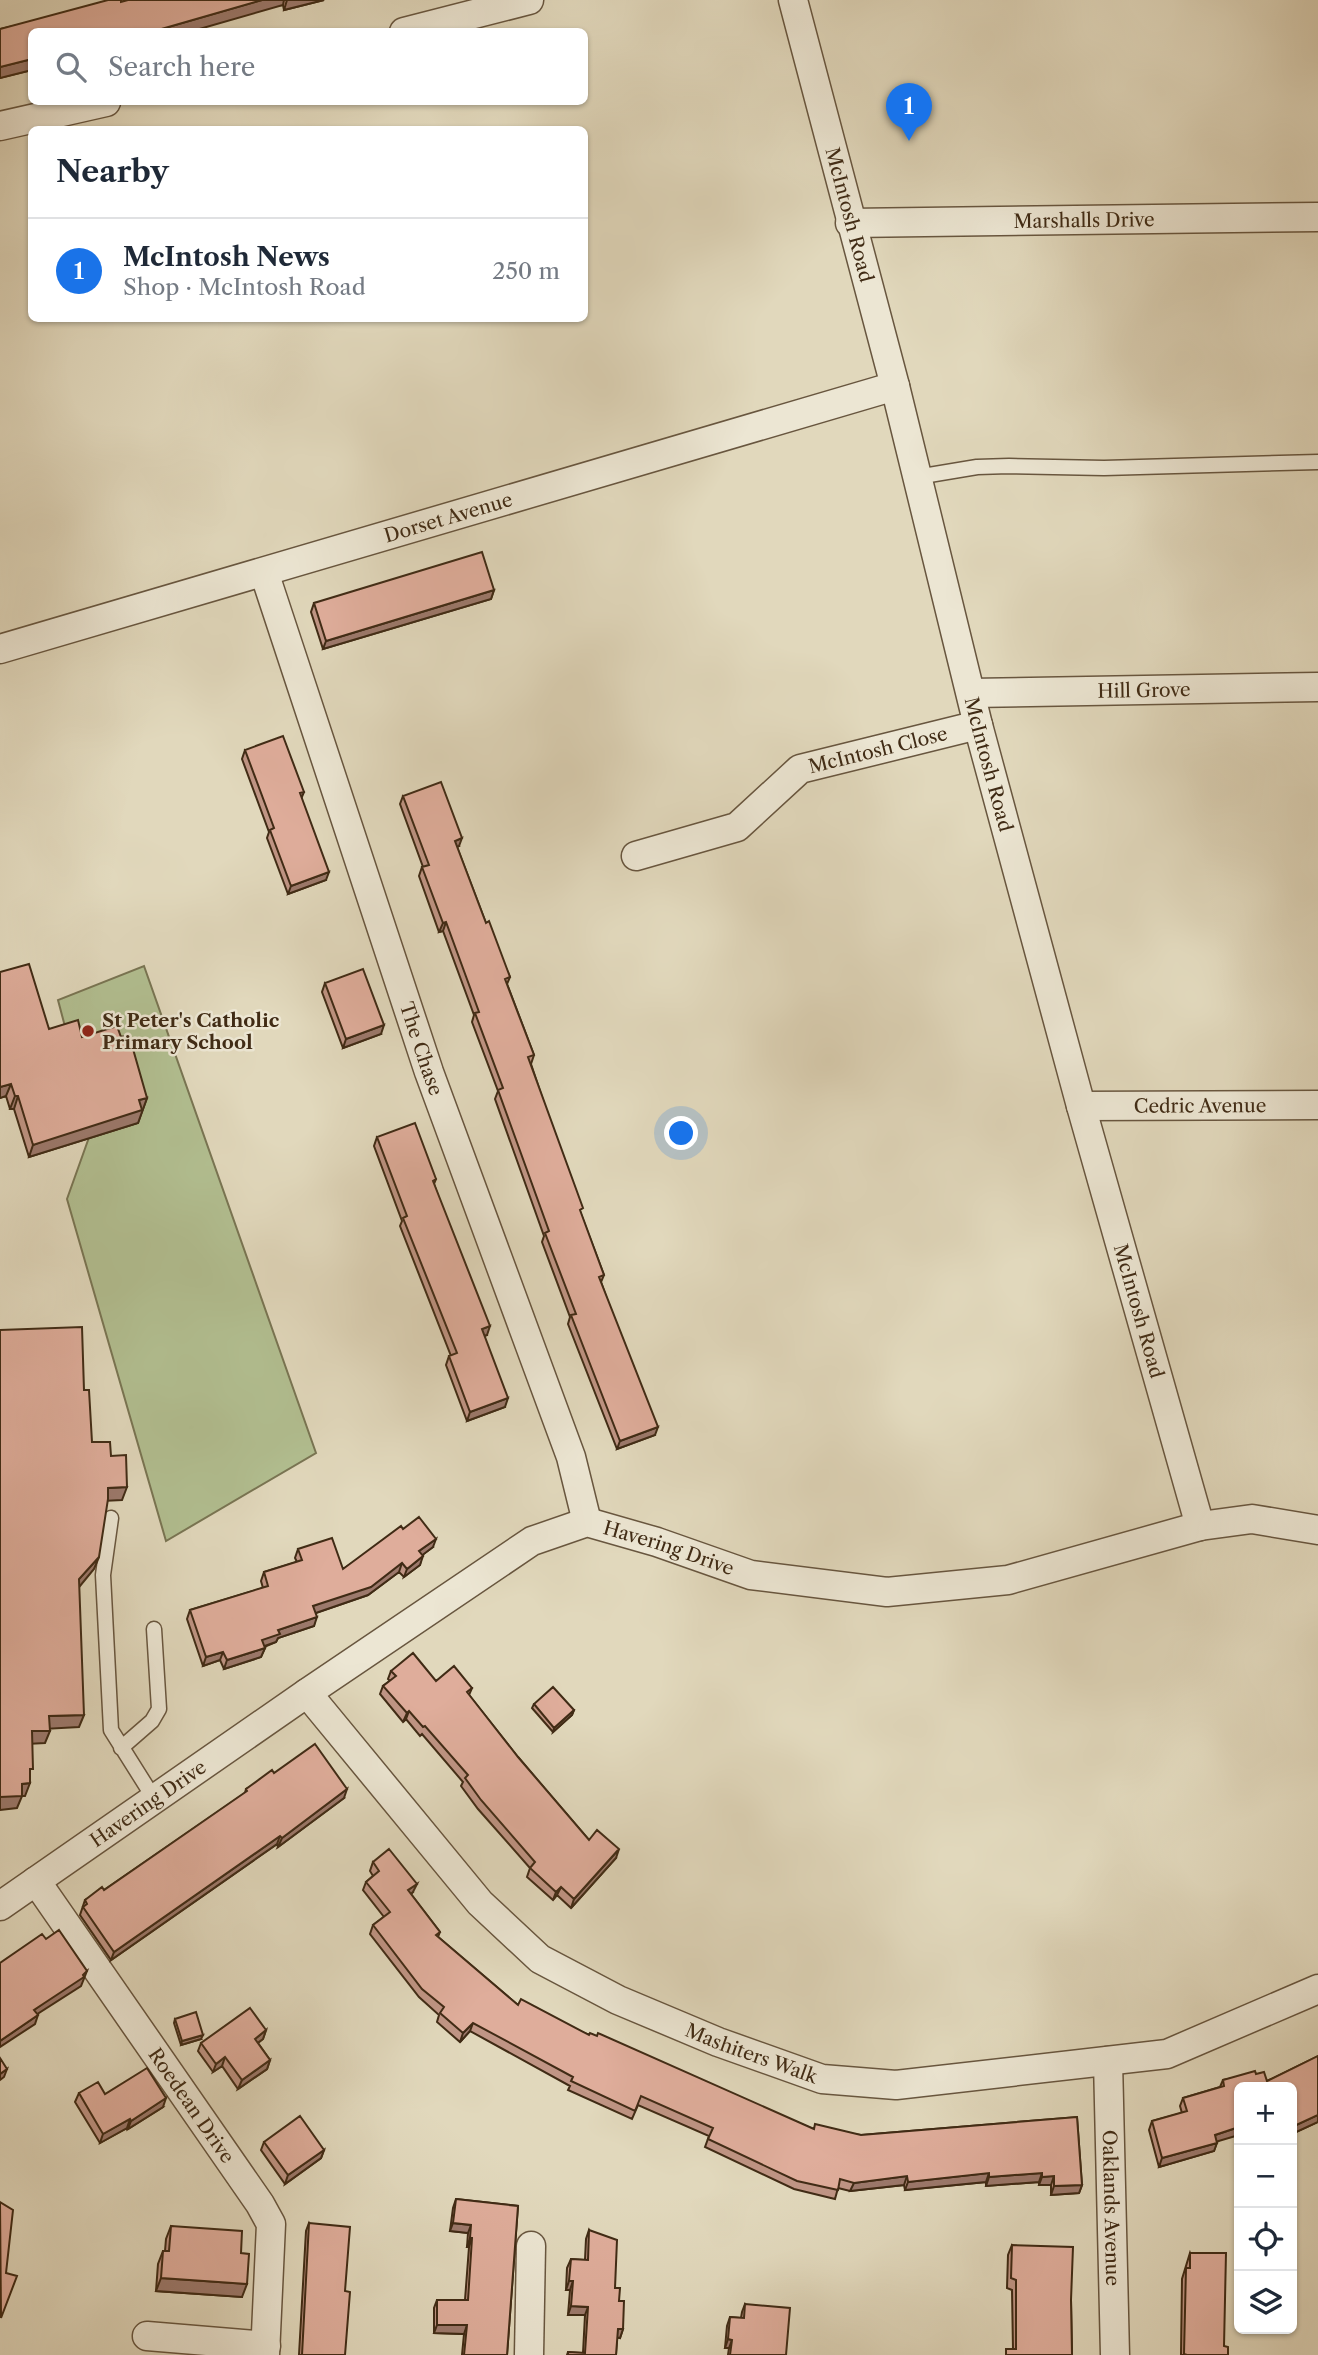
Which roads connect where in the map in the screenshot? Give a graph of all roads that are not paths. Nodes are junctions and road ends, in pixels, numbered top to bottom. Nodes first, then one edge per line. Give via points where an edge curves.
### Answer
1 (529, 0) edge
2 (793, 0) edge
3 (420, 28) edge
4 (93, 105) edge
5 (0, 127) edge
6 (1318, 217) edge
7 (850, 223) junction
8 (895, 386) junction
9 (1318, 462) edge
10 (918, 477) junction
11 (264, 572) junction
12 (0, 649) edge
13 (1318, 687) edge
14 (971, 692) junction
15 (978, 725) junction
16 (636, 856) dead end
17 (1318, 1105) edge
18 (1081, 1106) junction
19 (111, 1518) edge
20 (587, 1522) junction
21 (1200, 1526) junction
22 (1318, 1530) edge
23 (154, 1629) dead end
24 (307, 1693) junction
25 (121, 1748) junction
26 (155, 1800) junction
27 (36, 1881) junction
28 (0, 1906) edge
29 (1318, 1989) edge
30 (1108, 2061) junction
31 (531, 2245) dead end
32 (147, 2336) dead end
33 (265, 2351) edge
34 (529, 2355) edge
35 (1115, 2355) edge

1 - 3 street
2 - 7 street, McIntosh Road
4 - 5 street
6 - 7 street, Marshalls Drive
7 - 8 street, McIntosh Road
8 - 10 street, McIntosh Road
8 - 11 street, Dorset Avenue
9 - 10 lane via 977,467
10 - 14 street, McIntosh Road
11 - 12 street, Dorset Avenue
11 - 20 street, The Chase via 429,1072 571,1457
13 - 14 street, Hill Grove
14 - 15 street, McIntosh Road
15 - 16 street, McIntosh Close via 800,769 737,827
15 - 18 street, McIntosh Road
17 - 18 street, Cedric Avenue
18 - 21 street, McIntosh Road
19 - 25 lane via 103,1575 111,1730
20 - 21 street, Havering Drive via 751,1575 887,1592 1008,1580
20 - 24 street, Havering Drive via 532,1541
21 - 22 street, Havering Drive via 1252,1519
23 - 25 lane via 159,1709
24 - 26 street, Havering Drive
24 - 30 street, Mashiters Walk via 480,1903 540,1959 618,2000 822,2079 896,2084
25 - 26 lane
26 - 27 street, Havering Drive
27 - 28 street, Havering Drive
27 - 33 street, Roedean Drive via 271,2224
29 - 30 street, Mashiters Walk via 1167,2054
30 - 35 street, Oaklands Avenue
31 - 34 street
32 - 33 street

